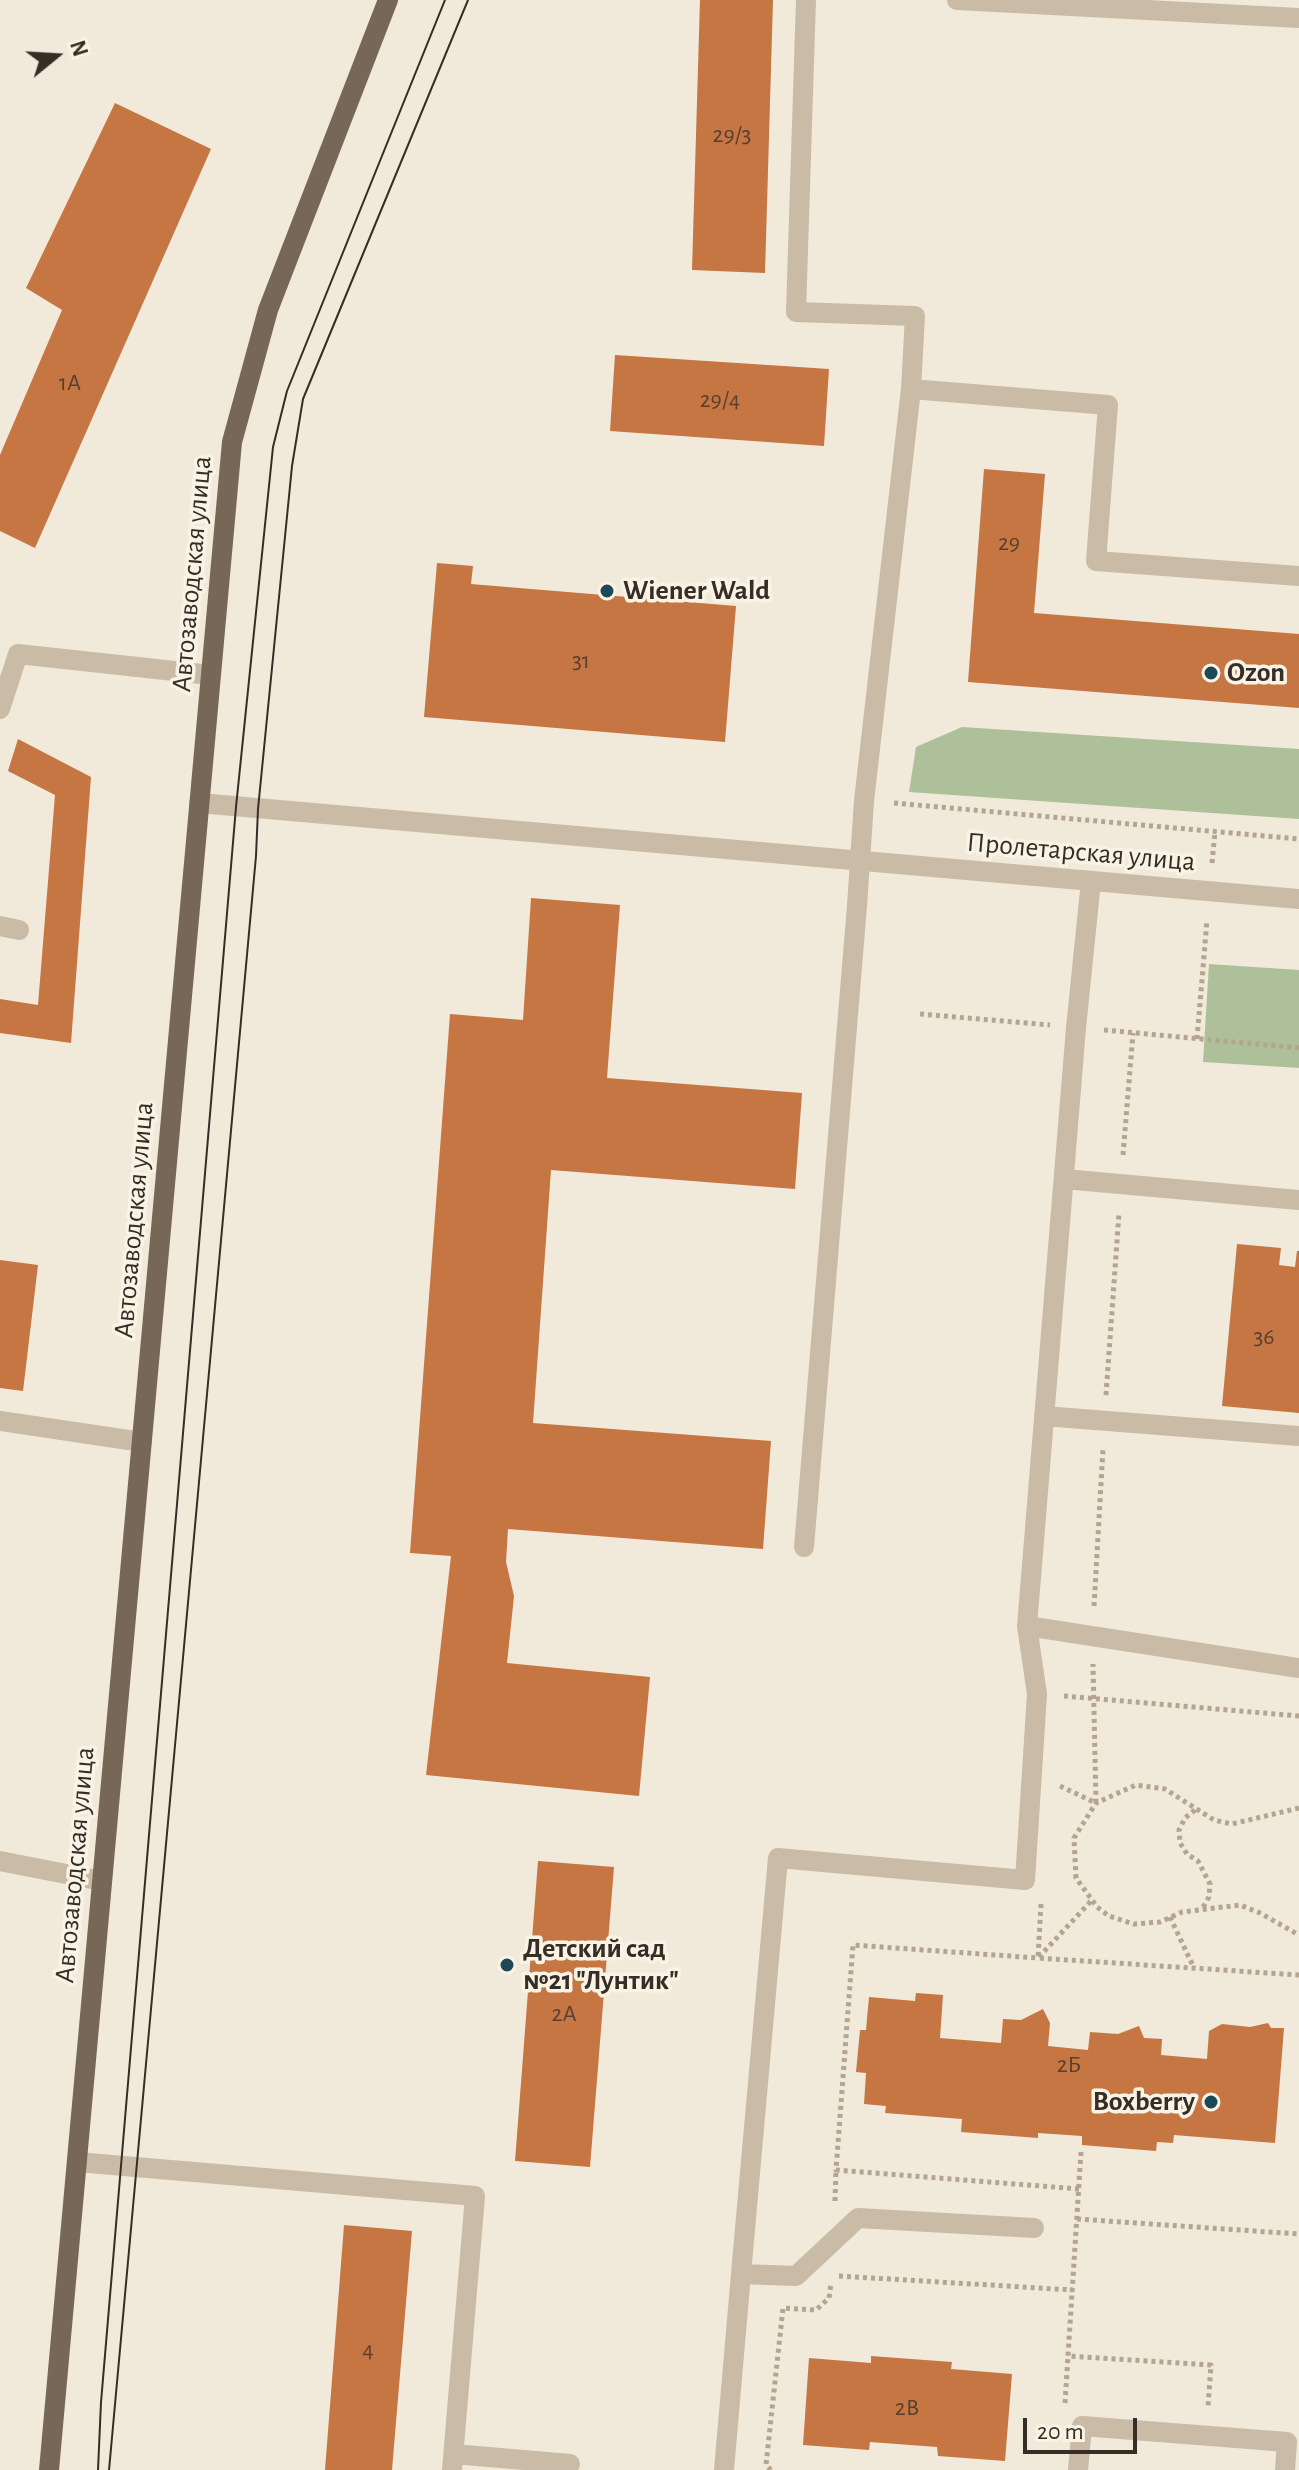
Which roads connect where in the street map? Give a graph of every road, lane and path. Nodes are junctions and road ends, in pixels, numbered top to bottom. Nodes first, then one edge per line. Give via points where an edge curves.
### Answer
1 (388, 0) edge
2 (806, 0) edge
3 (957, 0) edge
4 (1299, 18) edge
5 (911, 389) junction
6 (1299, 576) edge
7 (9, 651) edge
8 (211, 675) junction
9 (0, 709) edge
10 (864, 801) junction
11 (199, 803) junction
12 (1215, 832) junction
13 (1299, 839) edge
14 (859, 859) junction
15 (1091, 881) junction
16 (1210, 892) junction
17 (1299, 899) edge
18 (920, 1014) dead end
19 (1076, 1028) junction
20 (1133, 1033) junction
21 (1197, 1039) junction
22 (1299, 1048) edge
23 (1064, 1179) junction
24 (1121, 1184) junction
25 (1299, 1200) edge
26 (1044, 1416) junction
27 (1104, 1420) junction
28 (0, 1421) edge
29 (1299, 1436) edge
30 (142, 1442) junction
31 (804, 1547) dead end
32 (1027, 1626) junction
33 (1092, 1636) junction
34 (1299, 1668) edge
35 (1052, 1695) dead end
36 (1093, 1699) junction
37 (1299, 1716) edge
38 (1048, 1781) dead end
39 (1096, 1803) junction
40 (1299, 1808) edge
41 (1195, 1810) junction
42 (0, 1861) edge
43 (102, 1881) junction
44 (1041, 1899) dead end
45 (1092, 1900) junction
46 (1202, 1909) junction
47 (1170, 1917) junction
48 (1299, 1935) edge
49 (1038, 1958) junction
50 (1194, 1968) junction
51 (1299, 1975) edge
52 (1081, 2152) dead end
53 (77, 2162) junction
54 (1079, 2189) junction
55 (1077, 2219) junction
56 (1034, 2228) dead end
57 (1299, 2234) edge
58 (741, 2274) junction
59 (1073, 2290) junction
60 (1206, 2436) junction
61 (453, 2462) edge
62 (570, 2464) dead end
63 (49, 2470) edge
64 (724, 2470) edge
65 (771, 2470) edge
66 (1078, 2470) edge
67 (1285, 2470) edge

1 - 8 main road, Автозаводская улица via 268,310 232,442
2 - 5 street via 796,312 915,316
3 - 4 street
5 - 6 street via 1108,405 1096,561
5 - 10 street
7 - 8 street
7 - 9 street
8 - 11 main road, Автозаводская улица
10 - 12 path
10 - 14 street
11 - 14 street, Пролетарская улица
11 - 30 main road, Автозаводская улица
12 - 13 path
12 - 16 path
14 - 15 street, Пролетарская улица
14 - 31 street
15 - 16 street, Пролетарская улица
15 - 19 street
16 - 17 street, Пролетарская улица
16 - 21 path
18 - 19 path
19 - 20 path
19 - 23 street
20 - 21 path
20 - 24 path
21 - 22 path
23 - 24 street
23 - 26 street
24 - 25 street
24 - 27 path
26 - 27 street
26 - 32 street
27 - 29 street
27 - 33 path
28 - 30 street
30 - 43 main road, Автозаводская улица
32 - 33 street
32 - 58 street via 1037,1694 1025,1880 778,1858
33 - 34 street
33 - 36 path
35 - 36 path
36 - 37 path
36 - 39 path
38 - 39 path
39 - 41 path via 1136,1785 1165,1789
39 - 45 path via 1074,1838 1076,1878
40 - 41 path via 1232,1824
41 - 46 path via 1179,1830 1180,1843 1210,1884
42 - 43 street
43 - 53 main road, Автозаводская улица
44 - 49 path
45 - 47 path via 1109,1916 1134,1924
45 - 49 path
46 - 47 path
46 - 48 path via 1240,1905
47 - 50 path
49 - 50 path
49 - 54 path via 853,1945 836,2170
50 - 51 path
52 - 54 path
53 - 61 street via 475,2196
53 - 63 main road, Автозаводская улица
54 - 55 path
55 - 57 path
55 - 59 path
56 - 58 street via 858,2218 796,2276
58 - 64 street
59 - 60 path via 1068,2356 1211,2365
59 - 65 path via 833,2275 829,2298 816,2310 783,2308 766,2465
60 - 66 street via 1082,2426
60 - 67 street via 1287,2442
61 - 62 street

